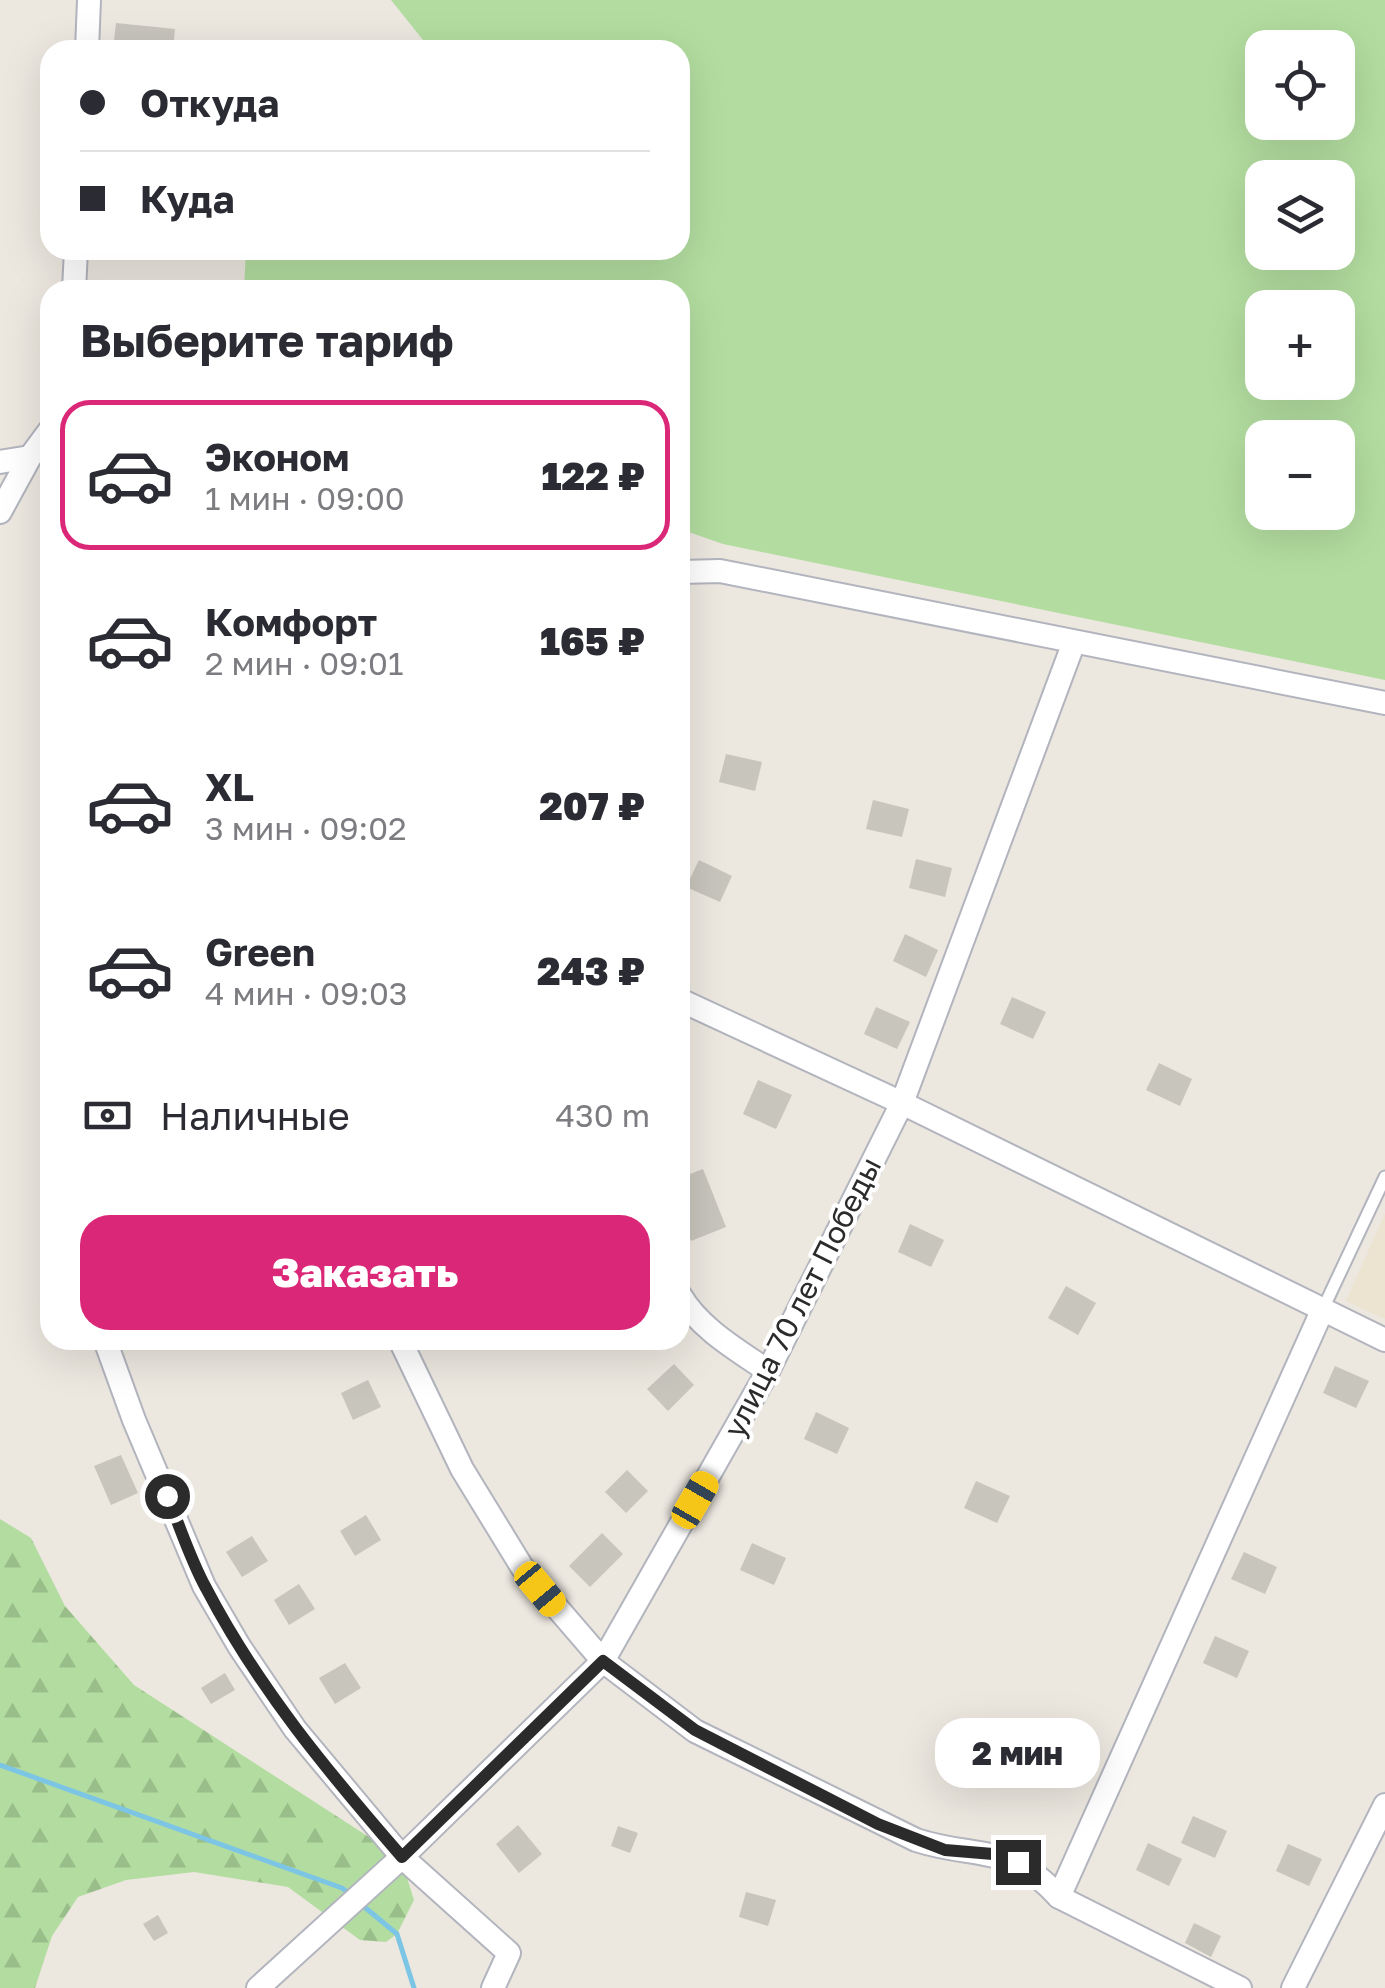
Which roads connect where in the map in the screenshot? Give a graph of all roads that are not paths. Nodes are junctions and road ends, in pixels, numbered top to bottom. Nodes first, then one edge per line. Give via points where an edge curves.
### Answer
1 (89, 0) edge
2 (87, 40) edge
3 (40, 444) edge
4 (30, 457) junction
5 (0, 462) edge
6 (0, 512) edge
7 (690, 572) edge
8 (1074, 642) junction
9 (1385, 703) edge
10 (690, 1005) edge
11 (902, 1102) junction
12 (1385, 1177) edge
13 (690, 1309) edge
14 (1322, 1312) junction
15 (1385, 1340) edge
16 (109, 1350) edge
17 (405, 1350) edge
18 (768, 1371) junction
19 (603, 1661) junction
20 (1385, 1805) edge
21 (402, 1857) junction
22 (1058, 1897) junction
23 (258, 1988) edge
24 (493, 1988) edge
25 (1240, 1988) edge
26 (1293, 1988) edge

1 - 2 street
3 - 4 street
4 - 5 street
4 - 6 street
7 - 8 street via 720,571
8 - 9 street
8 - 11 street, улица 70 лет Победы
10 - 11 street
11 - 14 street
11 - 18 street, улица 70 лет Победы
12 - 14 lane
13 - 18 street
14 - 15 street
14 - 22 street
16 - 21 street via 204,1586 295,1730
17 - 19 street via 462,1470 522,1567
18 - 19 street, улица 70 лет Победы
19 - 21 street, улица 70 лет Победы
19 - 22 street via 695,1730 916,1840 1018,1862
20 - 26 street
21 - 23 street, улица 70 лет Победы
21 - 24 street via 508,1953
22 - 25 street

